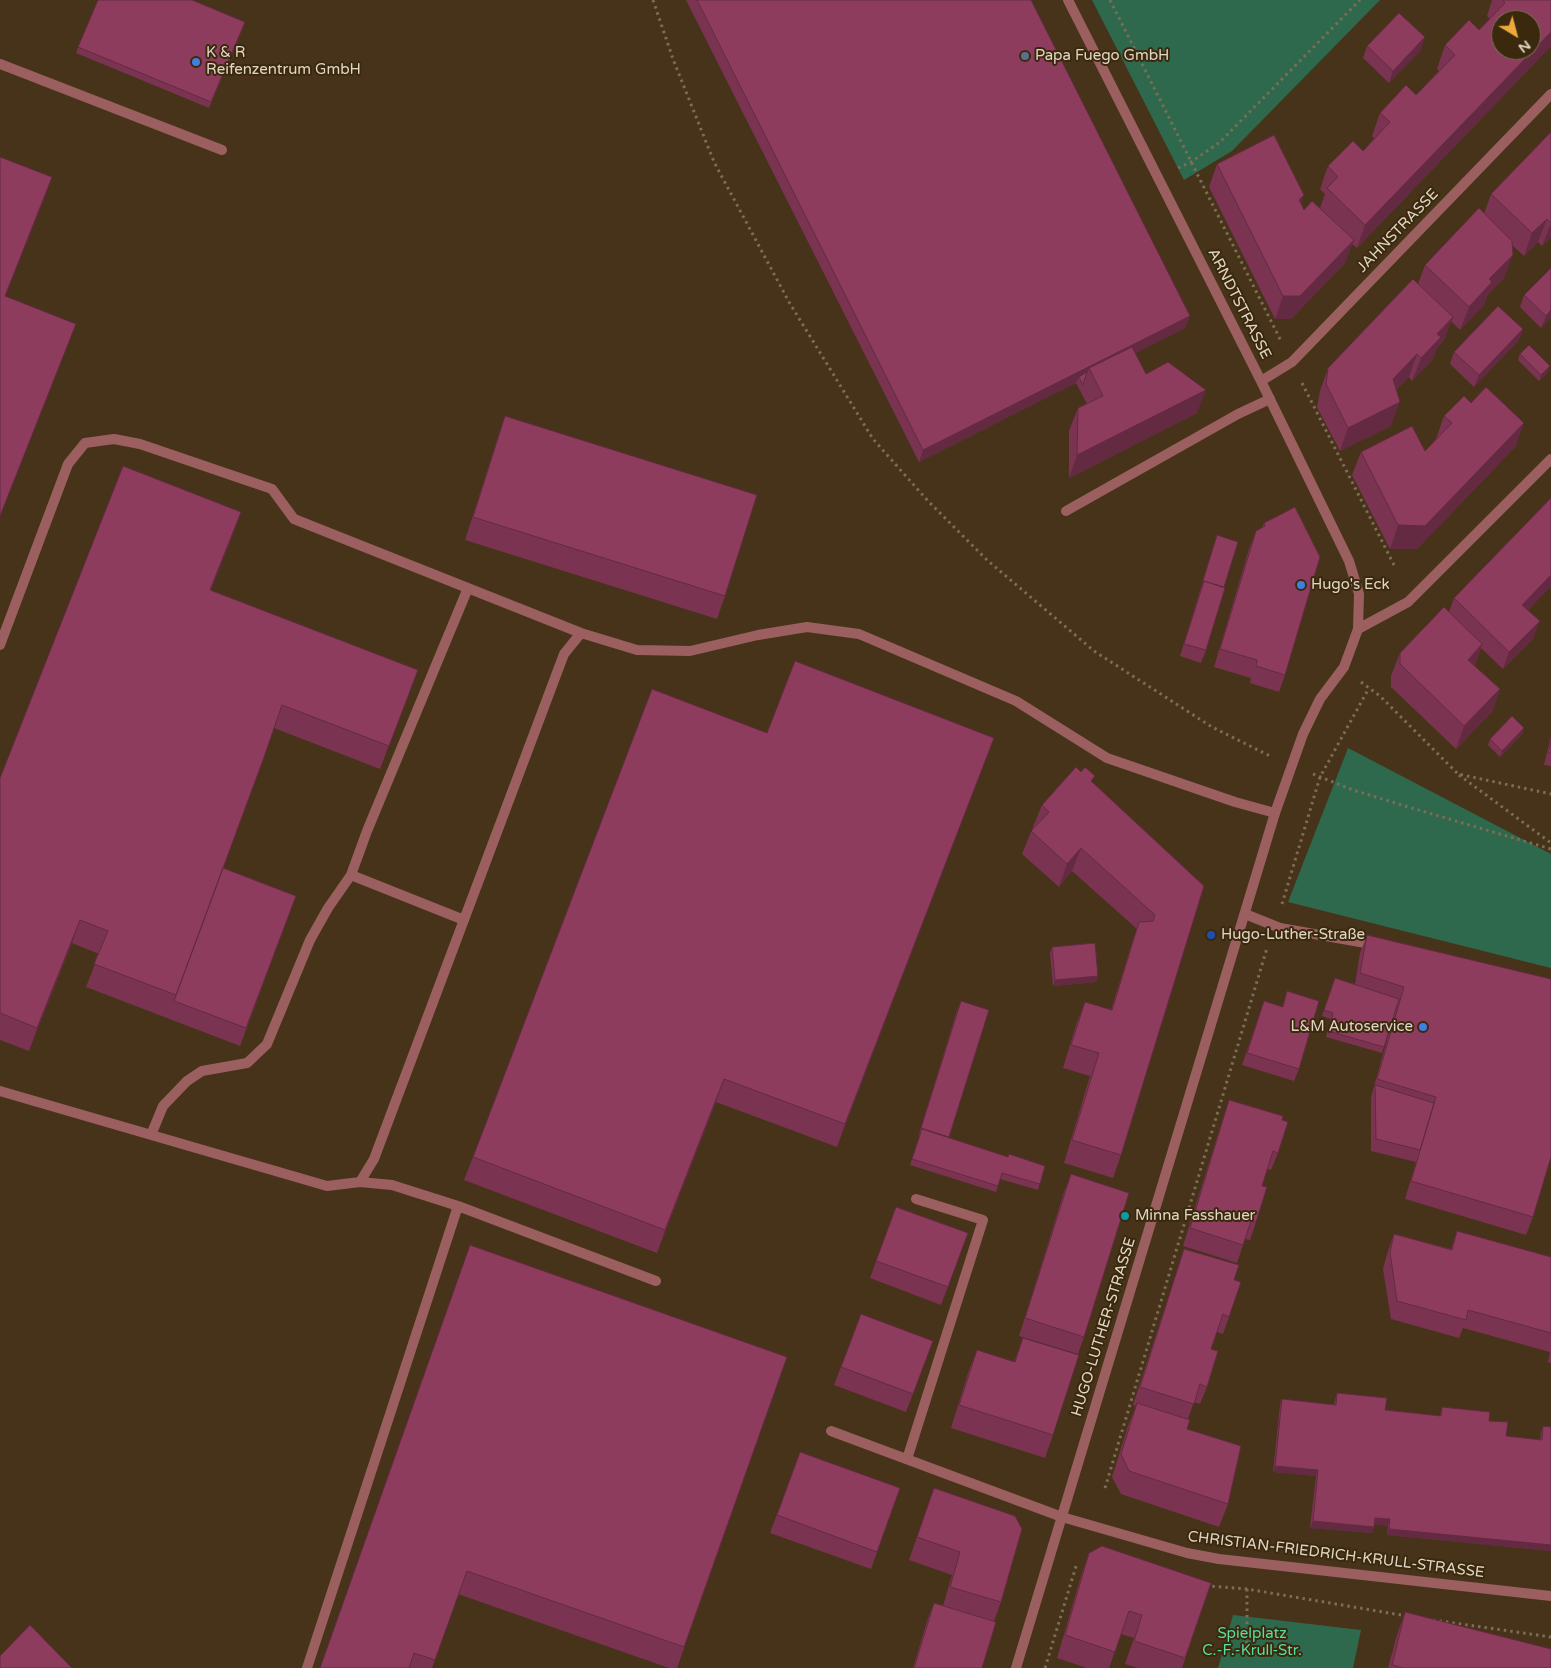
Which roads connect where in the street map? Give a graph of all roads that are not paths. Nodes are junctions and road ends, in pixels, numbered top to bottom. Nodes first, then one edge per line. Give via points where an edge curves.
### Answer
1 (1068, 0) edge
2 (0, 64) edge
3 (1551, 94) edge
4 (222, 150) dead end
5 (1261, 381) junction
6 (1270, 399) junction
7 (1551, 459) edge
8 (1066, 511) dead end
9 (468, 588) junction
10 (1358, 628) junction
11 (581, 633) junction
12 (0, 645) edge
13 (1276, 813) junction
14 (351, 875) junction
15 (1245, 914) junction
16 (464, 920) junction
17 (1388, 947) edge
18 (0, 1090) edge
19 (151, 1135) junction
20 (360, 1182) junction
21 (916, 1199) dead end
22 (458, 1206) junction
23 (656, 1281) dead end
24 (831, 1431) dead end
25 (907, 1459) junction
26 (1062, 1517) junction
27 (1551, 1596) edge
28 (307, 1668) edge
29 (1016, 1668) edge

1 - 5 street, ARNDTSTRASSE
2 - 4 street
3 - 5 street, JAHNSTRASSE via 1292,362
5 - 6 street, ARNDTSTRASSE
6 - 8 street
6 - 10 street, ARNDTSTRASSE via 1349,560 1359,594
7 - 10 street via 1408,602
9 - 11 street
9 - 12 street via 294,519 272,489 140,444 114,439 85,443 68,464
9 - 14 street
10 - 13 street, HUGO-LUTHER-STRASSE via 1344,667 1320,699 1291,765
11 - 13 street via 637,650 690,651 807,627 859,634 1016,700 1107,758
11 - 16 street via 564,654
13 - 15 street, HUGO-LUTHER-STRASSE
14 - 16 street
14 - 19 street via 310,940 267,1044 248,1063 202,1070 187,1081 163,1106
15 - 17 street via 1280,928
15 - 26 street, HUGO-LUTHER-STRASSE
16 - 20 street via 374,1159
18 - 19 street
19 - 20 street via 326,1186
20 - 22 street via 392,1185
21 - 25 street via 983,1220
22 - 23 street
22 - 28 street
24 - 25 street
25 - 26 street
26 - 27 street, CHRISTIAN-FRIEDRICH-KRULL-STRASSE via 1219,1559
26 - 29 street, HUGO-LUTHER-STRASSE

